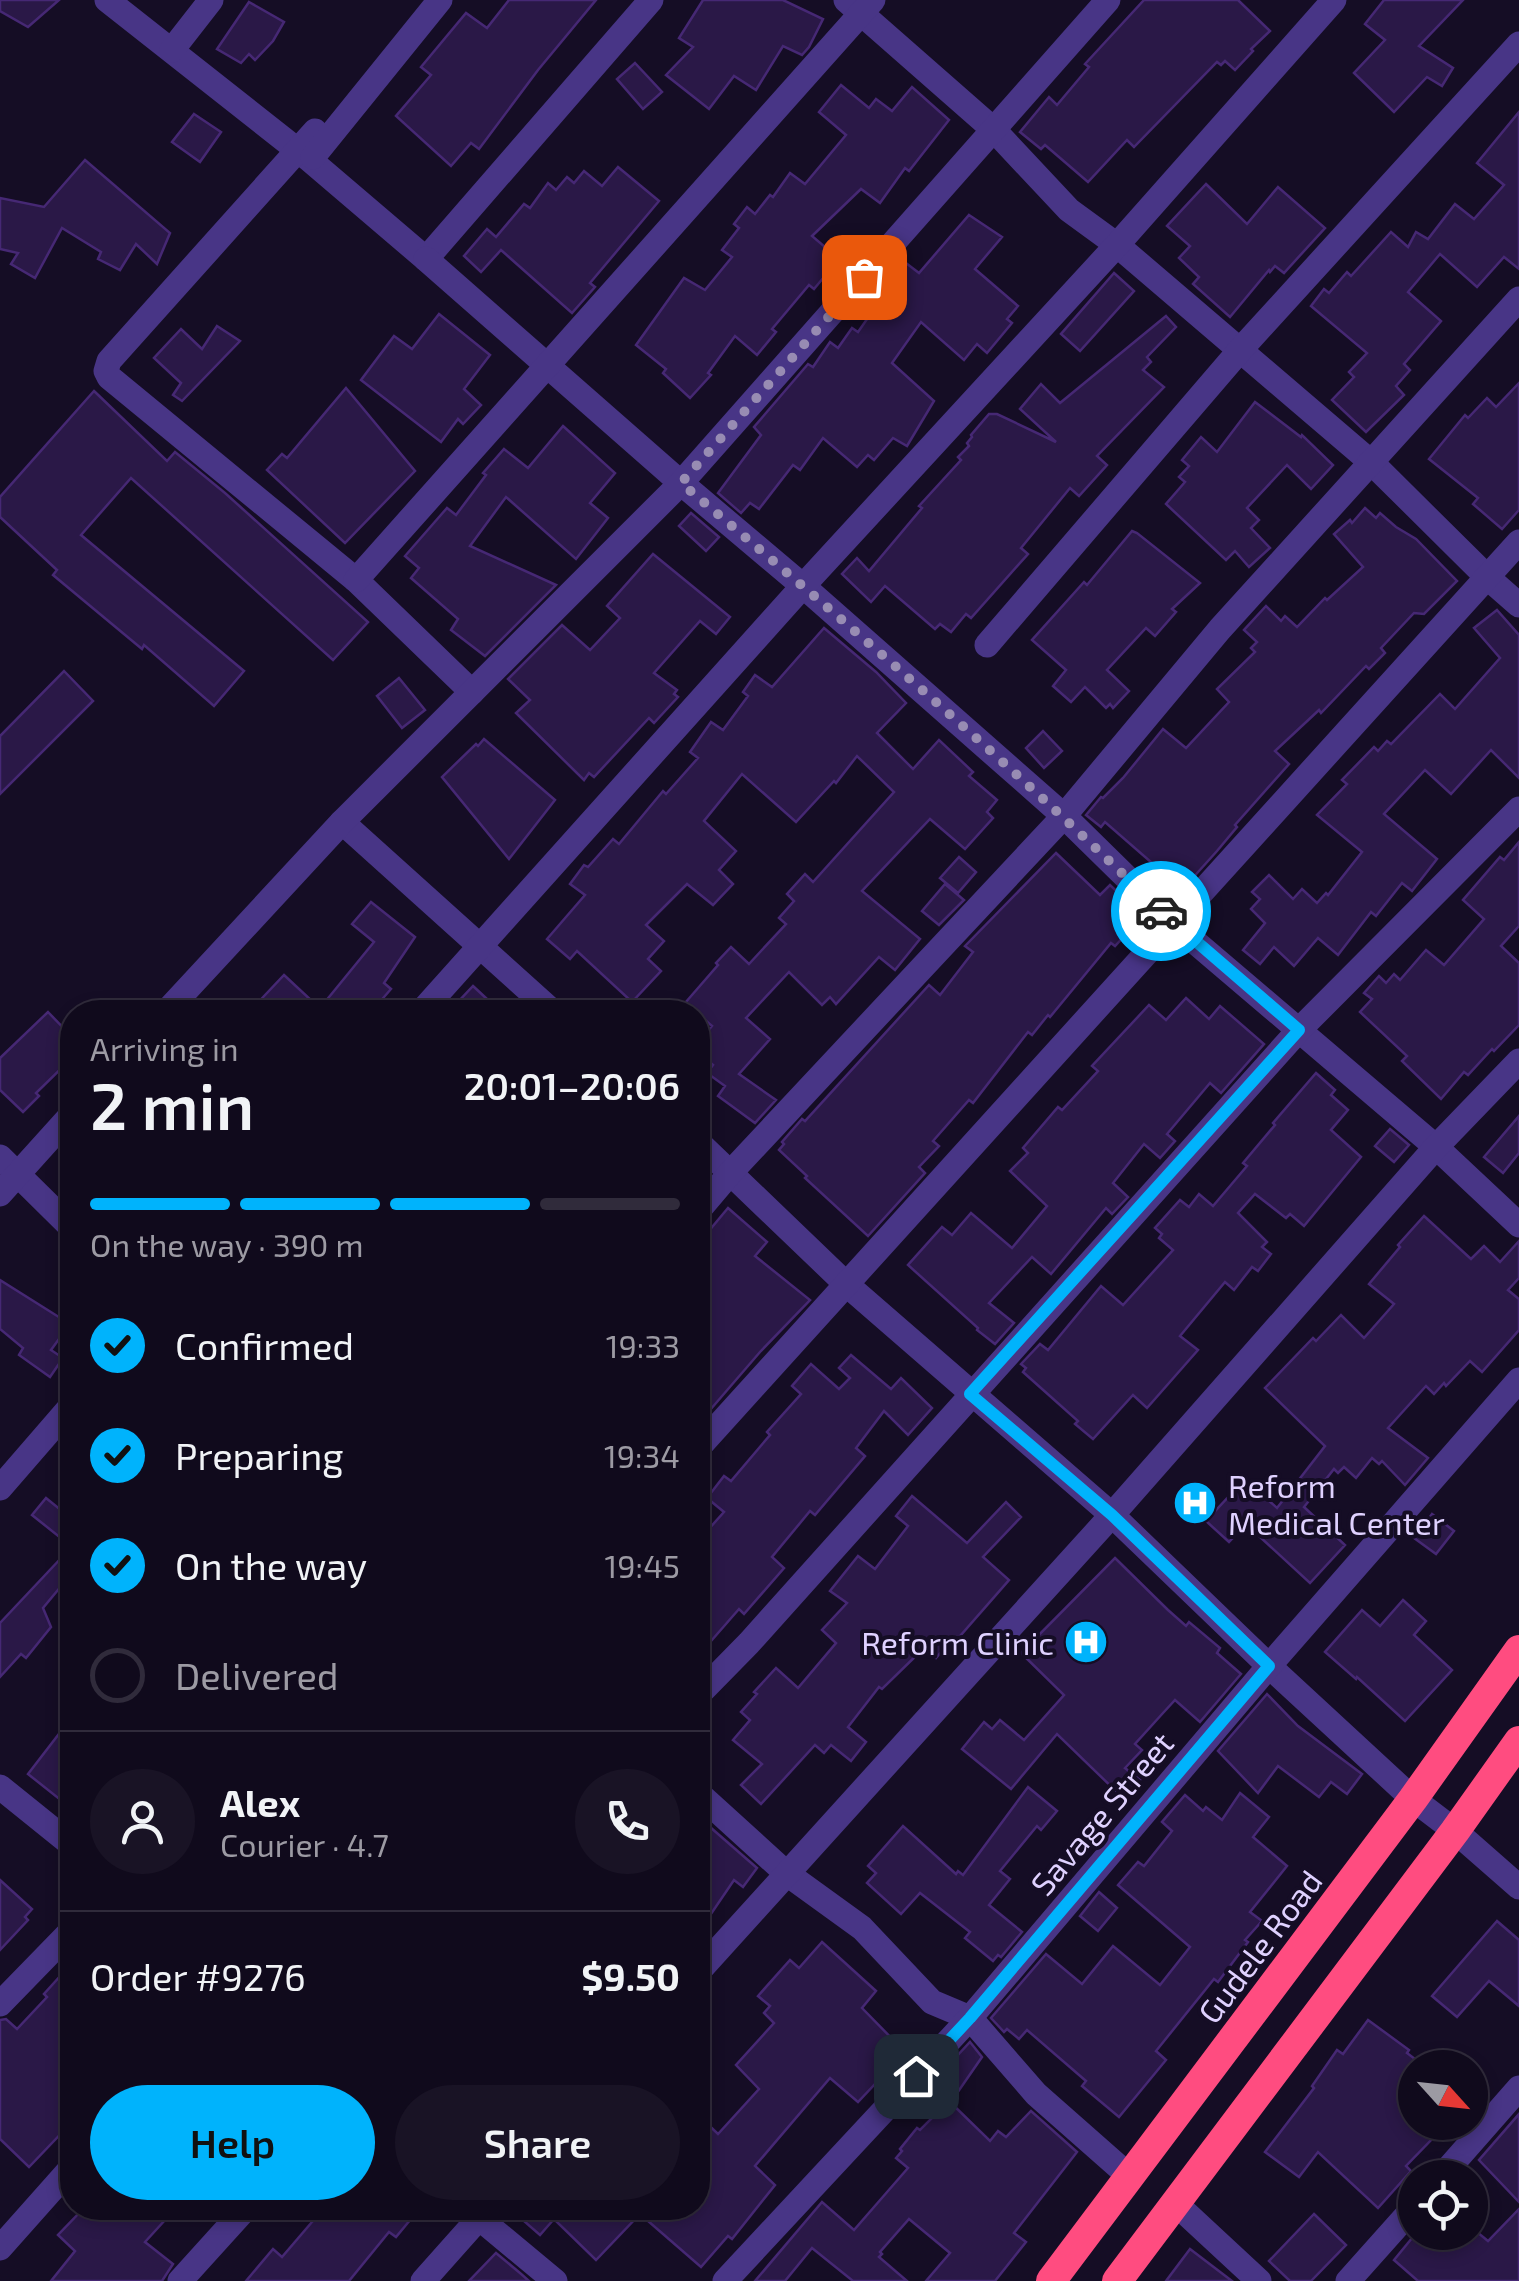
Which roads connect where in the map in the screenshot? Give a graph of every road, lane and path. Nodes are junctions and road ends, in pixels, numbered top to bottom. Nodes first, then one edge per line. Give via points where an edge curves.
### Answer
1 (107, 0) edge
2 (212, 0) edge
3 (440, 0) edge
4 (651, 0) edge
5 (1108, 0) edge
6 (1334, 0) edge
7 (860, 5) edge
8 (1519, 44) edge
9 (172, 50) junction
10 (994, 130) junction
11 (315, 131) dead end
12 (310, 160) junction
13 (1117, 245) junction
14 (426, 259) junction
15 (1519, 300) edge
16 (1241, 349) junction
17 (548, 366) junction
18 (1372, 464) junction
19 (681, 483) junction
20 (1519, 542) edge
21 (1488, 578) junction
22 (356, 580) junction
23 (803, 586) junction
24 (1519, 605) edge
25 (986, 644) dead end
26 (472, 692) junction
27 (1519, 809) edge
28 (1064, 816) junction
29 (342, 822) junction
30 (1174, 924) junction
31 (480, 947) junction
32 (177, 1000) edge
33 (432, 1000) edge
34 (540, 1000) edge
35 (1299, 1030) junction
36 (1519, 1061) edge
37 (60, 1124) edge
38 (1436, 1147) junction
39 (710, 1153) edge
40 (9, 1165) edge
41 (731, 1172) junction
42 (0, 1194) edge
43 (710, 1197) edge
44 (60, 1216) edge
45 (1519, 1225) edge
46 (846, 1284) junction
47 (1519, 1380) edge
48 (970, 1394) junction
49 (60, 1419) edge
50 (710, 1435) edge
51 (0, 1488) edge
52 (1112, 1515) junction
53 (1519, 1650) edge
54 (1269, 1666) junction
55 (710, 1683) edge
56 (1519, 1741) edge
57 (0, 1787) edge
58 (1413, 1799) junction
59 (710, 1803) edge
60 (1454, 1831) junction
61 (60, 1835) edge
62 (786, 1873) junction
63 (1519, 1887) edge
64 (60, 1942) edge
65 (710, 1958) edge
66 (0, 2004) edge
67 (970, 2018) junction
68 (1519, 2088) edge
69 (1456, 2160) edge
70 (1129, 2176) junction
71 (60, 2180) edge
72 (1174, 2203) junction
73 (235, 2220) edge
74 (471, 2220) edge
75 (488, 2220) edge
76 (1398, 2225) edge
77 (0, 2248) edge
78 (180, 2281) edge
79 (423, 2281) edge
80 (555, 2281) edge
81 (725, 2281) edge
82 (1052, 2281) edge
83 (1117, 2281) edge
84 (1259, 2281) edge
85 (1348, 2281) edge

1 - 9 street
2 - 9 street
3 - 12 street
4 - 14 street
5 - 10 street
6 - 13 street
7 - 10 street
7 - 17 street
8 - 16 street
9 - 12 street
10 - 13 street via 1070,210
10 - 19 street
11 - 22 street via 106,371
12 - 14 street
13 - 16 street
13 - 23 street
14 - 17 street
15 - 18 street
16 - 18 street
16 - 25 street
17 - 19 street
17 - 22 street
18 - 21 street
18 - 28 street via 1220,629
19 - 23 street
19 - 26 street
20 - 21 street
21 - 24 street
21 - 30 street
22 - 26 street
23 - 28 street
23 - 31 street
26 - 29 street
27 - 35 street
28 - 30 street
28 - 41 street
29 - 31 street
29 - 32 street
30 - 35 street
30 - 46 street
31 - 33 street
31 - 34 street
35 - 38 street
35 - 48 street
36 - 38 street
37 - 40 street
38 - 45 street
38 - 52 street
39 - 41 street
40 - 42 street
40 - 44 street
41 - 43 street
41 - 46 street
46 - 48 street
46 - 50 street
47 - 54 street, Savage Street
48 - 52 street
48 - 55 street
49 - 51 street
52 - 54 street
52 - 62 street
53 - 58 highway, Gudele Road
54 - 58 street
54 - 67 street, Savage Street
56 - 60 highway
57 - 61 street
58 - 60 street
58 - 70 highway, Gudele Road
59 - 62 street
60 - 63 street
60 - 72 highway
62 - 65 street
62 - 67 street via 862,1928 932,2002
64 - 66 street
67 - 70 street via 1036,2094
67 - 81 street, Savage Street
68 - 69 street
70 - 82 highway, Gudele Road
71 - 77 street
72 - 83 highway
72 - 84 street
73 - 78 street
74 - 79 street
75 - 80 street
76 - 85 street

